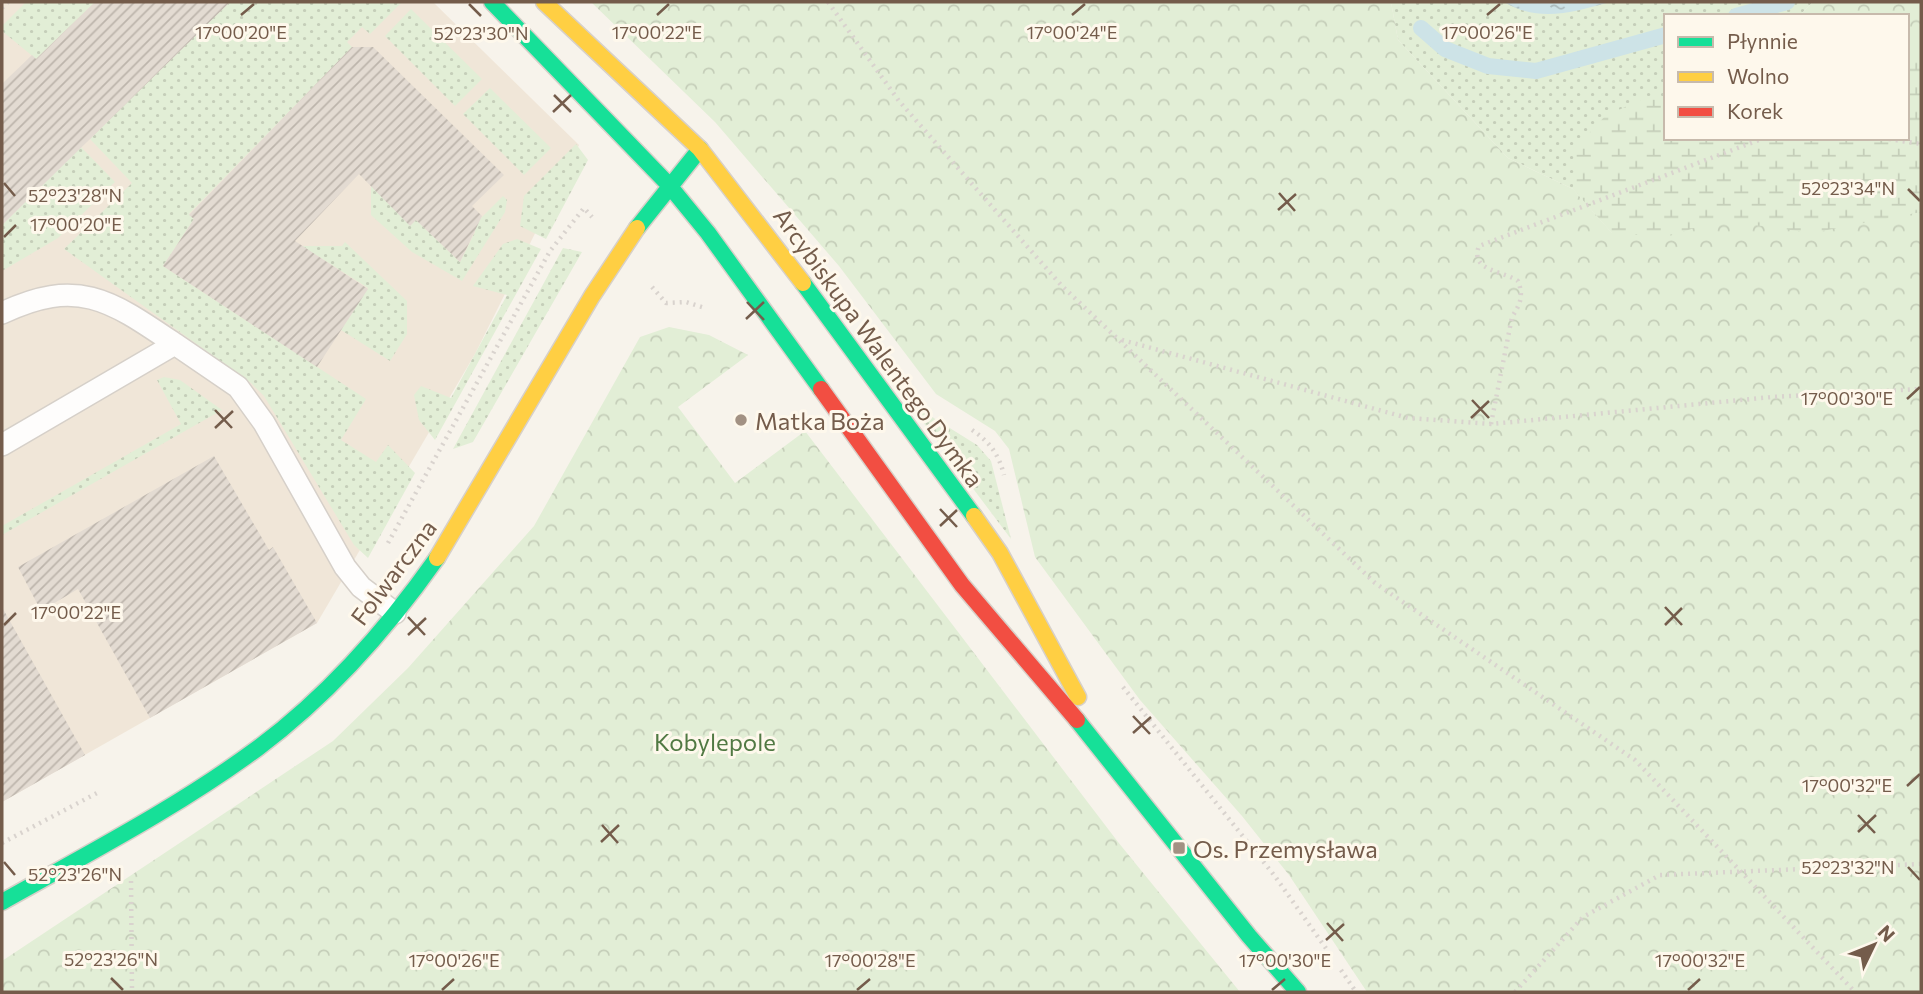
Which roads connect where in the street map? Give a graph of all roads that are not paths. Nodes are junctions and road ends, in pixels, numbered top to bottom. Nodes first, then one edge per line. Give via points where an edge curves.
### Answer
1 (492, 2) edge
2 (544, 2) edge
3 (700, 149) junction
4 (668, 184) junction
5 (2, 313) edge
6 (174, 344) junction
7 (2, 445) edge
8 (395, 613) junction
9 (1116, 766) junction
10 (2, 902) edge
11 (1298, 992) edge

1 - 4 street, Arcybiskupa Walentego Dymka
2 - 3 street, Arcybiskupa Walentego Dymka
3 - 4 street, Folwarczna
3 - 9 street, Arcybiskupa Walentego Dymka via 807,286 1000,553
4 - 8 street, Folwarczna via 620,250 437,558
4 - 9 street, Arcybiskupa Walentego Dymka via 962,584
5 - 6 lane via 59,294 98,297
6 - 7 lane
6 - 8 lane via 238,387 264,423 345,567
8 - 10 street, Folwarczna via 291,721 230,768
9 - 11 street, Arcybiskupa Walentego Dymka

